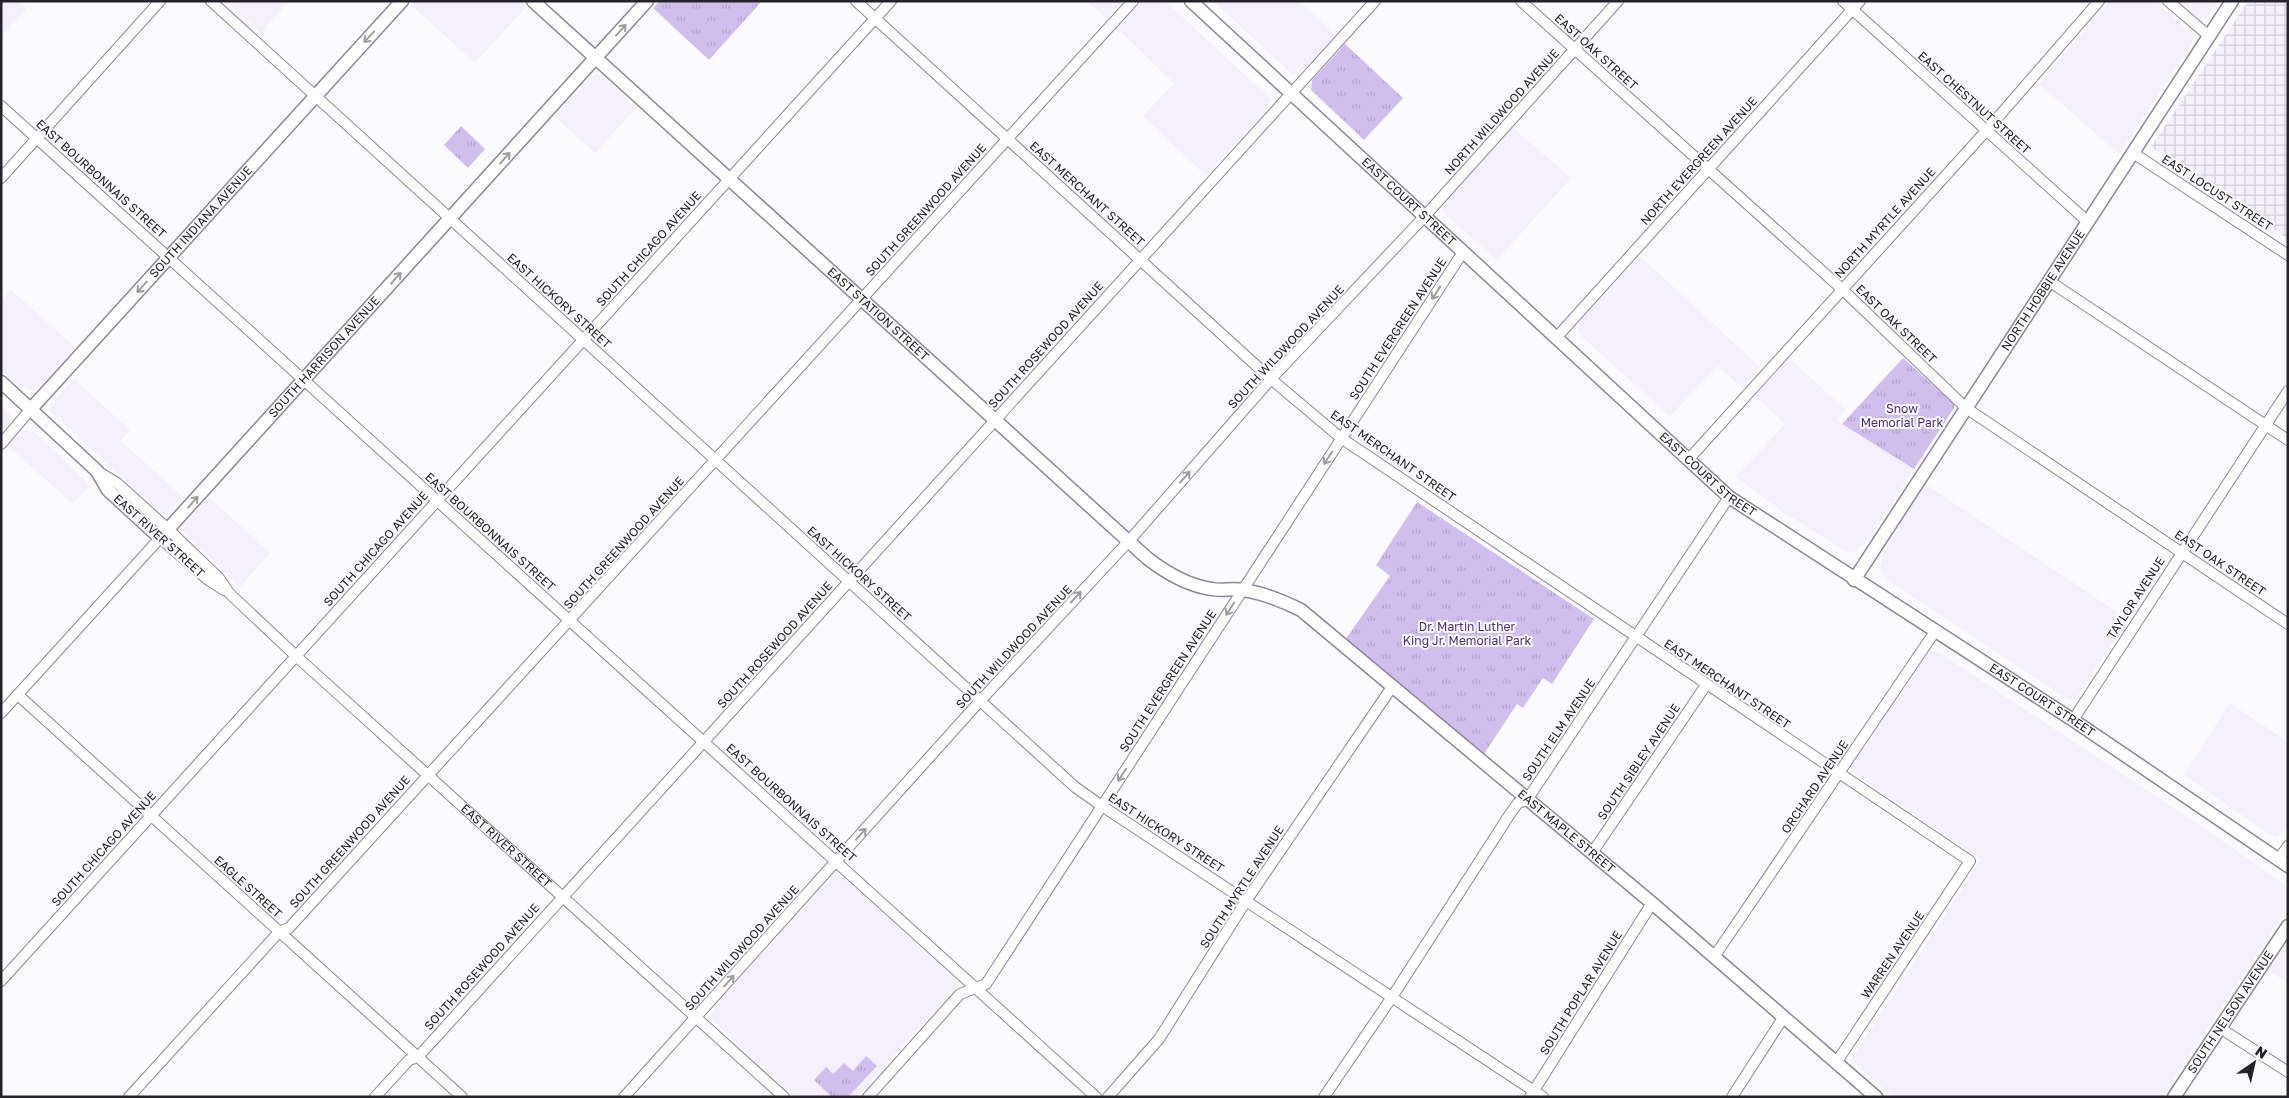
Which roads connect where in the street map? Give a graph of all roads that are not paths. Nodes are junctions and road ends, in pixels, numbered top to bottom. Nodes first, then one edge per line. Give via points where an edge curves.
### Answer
1 (160, 1) edge
2 (211, 1) edge
3 (402, 1) edge
4 (533, 1) edge
5 (647, 1) edge
6 (856, 1) edge
7 (891, 1) edge
8 (1133, 1) edge
9 (1191, 1) edge
10 (1375, 1) edge
11 (1520, 1) edge
12 (1618, 1) edge
13 (1843, 1) edge
14 (1860, 1) edge
15 (2100, 1) edge
16 (2168, 1) edge
17 (2232, 1) edge
18 (1853, 10) junction
19 (875, 19) junction
20 (2209, 36) junction
21 (1574, 50) junction
22 (595, 58) junction
23 (1291, 94) junction
24 (316, 96) junction
25 (1, 106) edge
26 (1986, 131) junction
27 (37, 138) junction
28 (1007, 138) junction
29 (2133, 153) junction
30 (1708, 170) junction
31 (1, 178) edge
32 (729, 180) junction
33 (1424, 217) junction
34 (450, 218) junction
35 (2088, 222) junction
36 (1463, 252) junction
37 (2288, 255) edge
38 (169, 258) junction
39 (1140, 260) junction
40 (2049, 282) junction
41 (1842, 289) junction
42 (862, 300) junction
43 (1556, 338) junction
44 (584, 340) junction
45 (1271, 379) junction
46 (304, 380) junction
47 (1, 382) edge
48 (1, 387) edge
49 (2288, 391) edge
50 (1966, 408) junction
51 (30, 410) junction
52 (995, 420) junction
53 (2265, 425) junction
54 (1341, 438) junction
55 (2288, 440) edge
56 (1, 444) edge
57 (716, 460) junction
58 (1688, 460) junction
59 (1729, 497) junction
60 (437, 501) junction
61 (164, 533) junction
62 (1128, 542) junction
63 (2181, 552) junction
64 (1854, 580) junction
65 (849, 581) junction
66 (1242, 590) junction
67 (570, 621) junction
68 (2288, 624) edge
69 (1936, 630) junction
70 (1636, 637) junction
71 (296, 656) junction
72 (1706, 685) junction
73 (1392, 687) junction
74 (18, 695) junction
75 (980, 701) junction
76 (1, 713) edge
77 (2073, 720) junction
78 (704, 742) junction
79 (1839, 774) junction
80 (429, 775) junction
81 (1527, 800) junction
82 (1102, 806) junction
83 (151, 816) junction
84 (2288, 846) edge
85 (1592, 853) junction
86 (837, 862) junction
87 (1970, 862) joint
88 (2283, 863) edge
89 (564, 897) junction
90 (1246, 901) junction
91 (1652, 903) junction
92 (2288, 926) edge
93 (280, 932) junction
94 (1714, 957) junction
95 (1, 981) edge
96 (977, 989) junction
97 (1392, 997) junction
98 (696, 1017) junction
99 (1783, 1018) junction
100 (2220, 1028) junction
101 (418, 1057) junction
102 (1836, 1063) junction
103 (2288, 1072) edge
104 (1532, 1094) edge
105 (129, 1097) edge
106 (375, 1097) edge
107 (462, 1097) edge
108 (624, 1097) edge
109 (784, 1097) edge
110 (868, 1097) edge
111 (1096, 1097) edge
112 (1108, 1097) edge
113 (1324, 1097) edge
114 (1543, 1097) edge
115 (1732, 1097) edge
116 (1876, 1097) edge
117 (2174, 1097) edge

1 - 27 street
2 - 24 street, EAST HICKORY STREET
3 -> 24 main road, SOUTH INDIANA AVENUE
4 - 22 main road, EAST STATION STREET
22 -> 5 main road, SOUTH HARRISON AVENUE
6 - 19 street, EAST MERCHANT STREET
7 - 19 street, SOUTH CHICAGO AVENUE
8 - 28 street, SOUTH GREENWOOD AVENUE
9 - 23 main road, EAST COURT STREET
10 - 23 street, SOUTH ROSEWOOD AVENUE
11 - 21 street, EAST OAK STREET
12 - 21 street, NORTH WILDWOOD AVENUE
13 - 18 street, EAST CHESTNUT STREET
14 - 18 street, NORTH EVERGREEN AVENUE
15 - 26 street, NORTH MYRTLE AVENUE
16 - 20 street
17 - 20 main road, NORTH HOBBIE AVENUE
18 - 26 street, EAST CHESTNUT STREET
18 - 30 street, NORTH EVERGREEN AVENUE
19 - 28 street, EAST MERCHANT STREET
19 - 32 street, SOUTH CHICAGO AVENUE
20 - 29 main road, NORTH HOBBIE AVENUE
21 - 30 street, EAST OAK STREET
21 - 33 street, NORTH WILDWOOD AVENUE
22 - 32 main road, EAST STATION STREET
34 -> 22 main road, SOUTH HARRISON AVENUE
23 - 33 main road, EAST COURT STREET
23 - 39 street, SOUTH ROSEWOOD AVENUE
24 - 34 street, EAST HICKORY STREET
24 - 38 main road, SOUTH INDIANA AVENUE
25 - 27 street, EAST BOURBONNAIS STREET
26 - 35 street, EAST CHESTNUT STREET
26 - 41 street, NORTH MYRTLE AVENUE
27 - 31 street
27 - 38 street, EAST BOURBONNAIS STREET
28 - 39 street, EAST MERCHANT STREET
28 - 42 street, SOUTH GREENWOOD AVENUE
29 - 35 main road, NORTH HOBBIE AVENUE
29 - 37 street, EAST LOCUST STREET
30 - 41 street, EAST OAK STREET
30 - 43 street, NORTH EVERGREEN AVENUE
32 - 42 main road, EAST STATION STREET
32 - 44 street, SOUTH CHICAGO AVENUE
33 - 36 main road, EAST COURT STREET
33 - 45 street, SOUTH WILDWOOD AVENUE
34 - 44 street, EAST HICKORY STREET
46 -> 34 main road, SOUTH HARRISON AVENUE
35 - 40 main road, NORTH HOBBIE AVENUE
36 - 43 main road, EAST COURT STREET
36 -> 54 street, SOUTH EVERGREEN AVENUE
38 - 46 street, EAST BOURBONNAIS STREET
38 -> 51 main road, SOUTH INDIANA AVENUE
39 - 45 street, EAST MERCHANT STREET
39 - 52 street, SOUTH ROSEWOOD AVENUE
40 - 50 main road, NORTH HOBBIE AVENUE
40 - 53 street
41 - 50 street, EAST OAK STREET
41 - 58 street, NORTH MYRTLE AVENUE
42 - 52 main road, EAST STATION STREET
42 - 57 street, SOUTH GREENWOOD AVENUE
43 - 58 main road, EAST COURT STREET
44 - 57 street, EAST HICKORY STREET
44 - 60 street, SOUTH CHICAGO AVENUE
45 - 54 street, EAST MERCHANT STREET
62 -> 45 street, SOUTH WILDWOOD AVENUE
46 - 60 street, EAST BOURBONNAIS STREET
61 -> 46 main road, SOUTH HARRISON AVENUE
47 - 51 main road, EAST RIVER STREET
48 - 51 main road, EAST RIVER STREET
49 - 53 street, TAYLOR AVENUE
50 - 63 street, EAST OAK STREET
50 - 64 main road, NORTH HOBBIE AVENUE
51 - 56 street, SOUTH INDIANA AVENUE
51 - 61 main road, EAST RIVER STREET via 97,471 108,490
52 - 62 main road, EAST STATION STREET
52 - 65 street, SOUTH ROSEWOOD AVENUE
53 - 55 street
53 - 63 street, TAYLOR AVENUE
54 -> 66 street, SOUTH EVERGREEN AVENUE
54 - 70 street, EAST MERCHANT STREET
57 - 65 street, EAST HICKORY STREET
57 - 67 street, SOUTH GREENWOOD AVENUE
58 - 59 main road, EAST COURT STREET
59 - 64 main road, EAST COURT STREET
59 - 70 street, SOUTH ELM AVENUE
60 - 67 street, EAST BOURBONNAIS STREET
60 - 71 street, SOUTH CHICAGO AVENUE
61 - 71 street, EAST RIVER STREET via 206,579 229,593
61 - 74 street, SOUTH HARRISON AVENUE
62 - 66 main road, EAST STATION STREET via 1179,578 1212,589
75 -> 62 street, SOUTH WILDWOOD AVENUE
63 - 68 street, EAST OAK STREET
63 - 77 street, TAYLOR AVENUE
64 - 69 main road, EAST COURT STREET
65 - 75 street, EAST HICKORY STREET
65 - 78 street, SOUTH ROSEWOOD AVENUE
66 - 73 main road, EAST MAPLE STREET via 1283,601 1301,610
66 -> 82 street, SOUTH EVERGREEN AVENUE
67 - 78 street, EAST BOURBONNAIS STREET
67 - 80 street, SOUTH GREENWOOD AVENUE
69 - 77 main road, EAST COURT STREET
69 - 79 street, ORCHARD AVENUE
70 - 72 street, EAST MERCHANT STREET
70 - 81 street, SOUTH ELM AVENUE
71 - 80 street, EAST RIVER STREET
71 - 83 street, SOUTH CHICAGO AVENUE
72 - 79 street, EAST MERCHANT STREET
72 - 85 street, SOUTH SIBLEY AVENUE
73 - 81 main road, EAST MAPLE STREET
73 - 90 street, SOUTH MYRTLE AVENUE
74 - 76 street, SOUTH HARRISON AVENUE
74 - 83 street, EAGLE STREET
75 - 82 street, EAST HICKORY STREET via 1075,787
86 -> 75 street, SOUTH WILDWOOD AVENUE
77 - 88 main road, EAST COURT STREET
78 - 86 street, EAST BOURBONNAIS STREET
78 - 89 street, SOUTH ROSEWOOD AVENUE
79 - 87 street, EAST MERCHANT STREET
79 - 94 street, ORCHARD AVENUE
80 - 89 street, EAST RIVER STREET
80 - 93 street, SOUTH GREENWOOD AVENUE via 289,928
81 - 85 main road, EAST MAPLE STREET
81 - 97 street, SOUTH ELM AVENUE via 1518,803 1510,814
82 - 90 street, EAST HICKORY STREET
82 - 96 street, SOUTH EVERGREEN AVENUE via 986,984
83 - 93 street, EAGLE STREET
83 - 95 street, SOUTH CHICAGO AVENUE
84 - 88 street
85 - 91 main road, EAST MAPLE STREET
86 - 96 street, EAST BOURBONNAIS STREET
98 -> 86 street, SOUTH WILDWOOD AVENUE
87 - 102 street, WARREN AVENUE
89 - 98 street, EAST RIVER STREET
89 - 101 street, SOUTH ROSEWOOD AVENUE
90 - 97 street, EAST HICKORY STREET
90 - 112 street, SOUTH MYRTLE AVENUE via 1159,1039
91 - 94 main road, EAST MAPLE STREET
91 - 104 street, SOUTH POPLAR AVENUE
92 - 100 main road, SOUTH NELSON AVENUE
93 - 101 street, EAGLE STREET
93 - 105 street, SOUTH GREENWOOD AVENUE
94 - 99 main road, EAST MAPLE STREET
96 - 110 street, SOUTH EVERGREEN AVENUE via 960,994
96 - 111 street, EAST BOURBONNAIS STREET
97 - 104 street, EAST HICKORY STREET
97 - 113 street, SOUTH ELM AVENUE
98 - 108 street, SOUTH WILDWOOD AVENUE
98 - 109 street, EAST RIVER STREET
99 - 102 main road, EAST MAPLE STREET
99 - 115 street
100 - 103 street
100 - 117 main road, SOUTH NELSON AVENUE
101 - 106 street, SOUTH ROSEWOOD AVENUE via 409,1060
101 - 107 street, EAGLE STREET
102 - 116 main road, EAST MAPLE STREET
104 - 114 street, EAST HICKORY STREET

